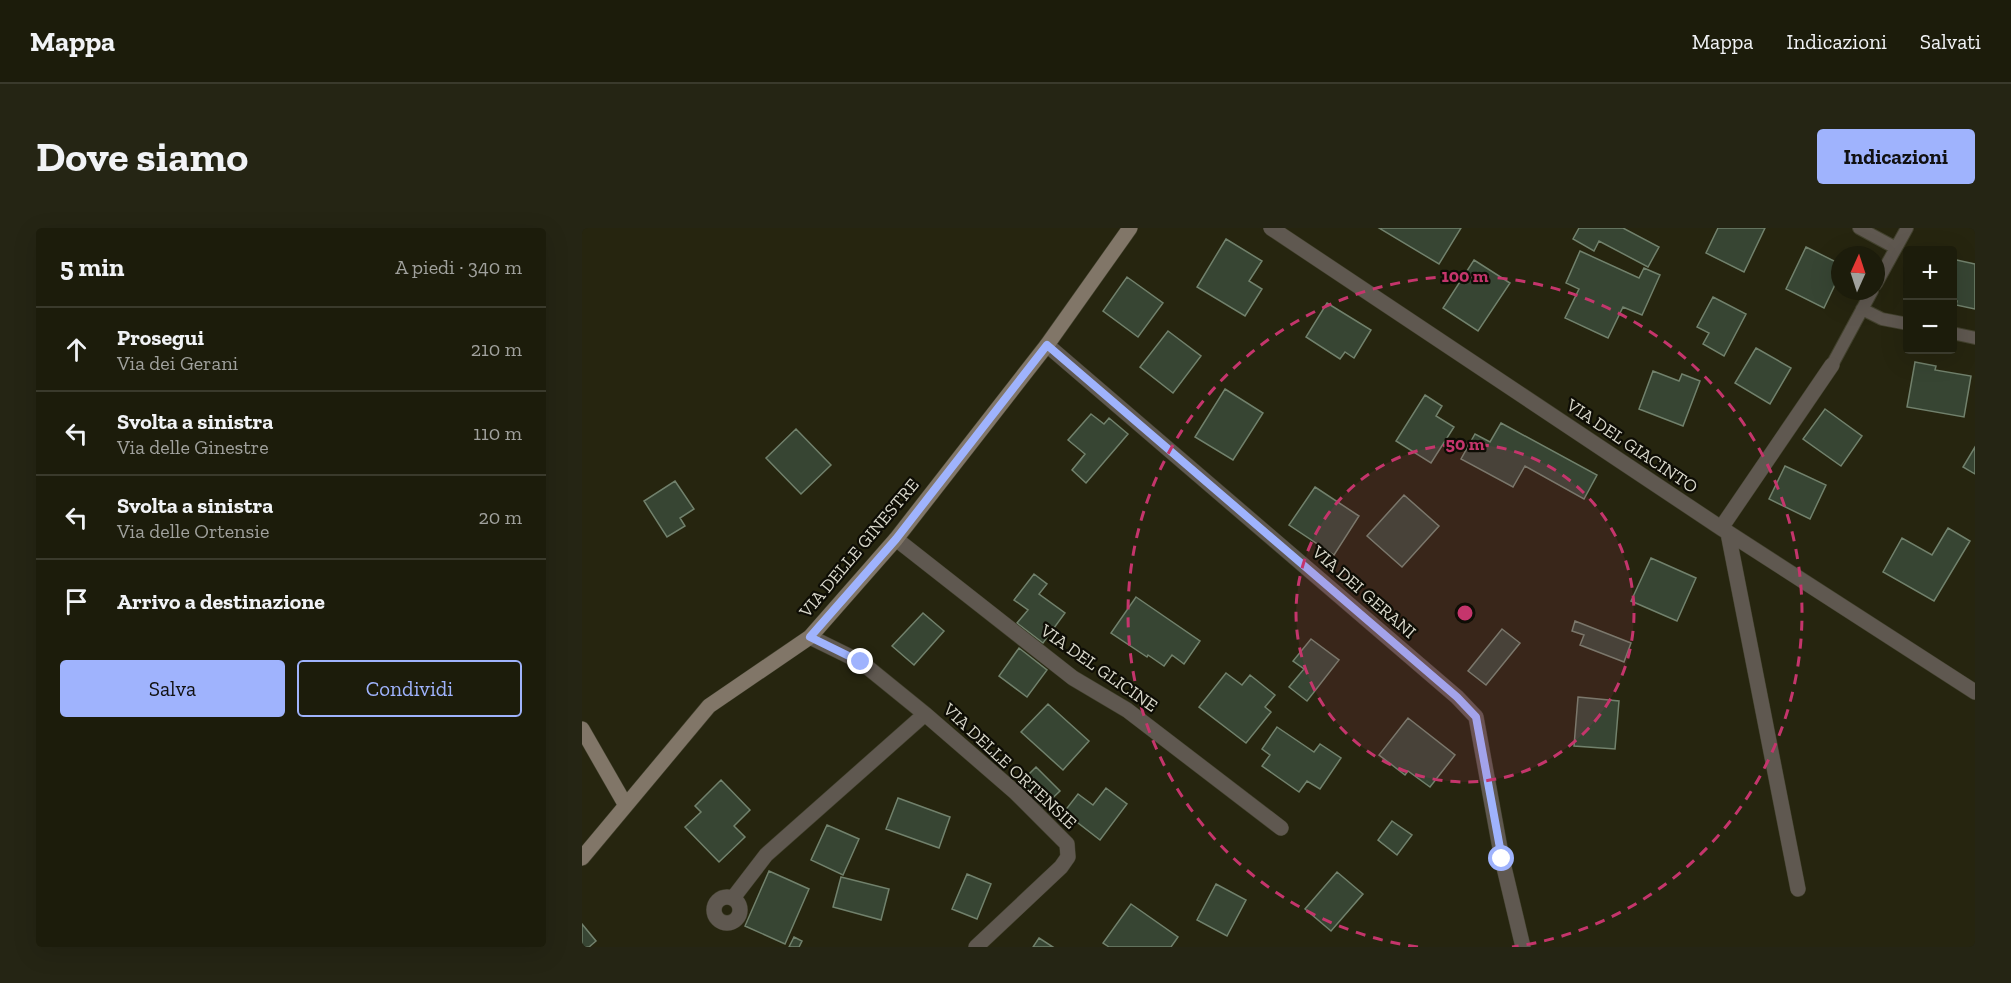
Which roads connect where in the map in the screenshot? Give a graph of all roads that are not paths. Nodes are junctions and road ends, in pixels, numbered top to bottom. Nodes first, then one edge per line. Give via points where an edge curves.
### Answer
1 (1130, 228) edge
2 (1271, 228) edge
3 (1859, 228) edge
4 (1907, 228) edge
5 (1896, 248) junction
6 (1885, 268) edge
7 (1867, 300) edge
8 (1862, 309) junction
9 (1903, 323) edge
10 (1957, 334) edge
11 (1975, 338) edge
12 (1047, 345) junction
13 (1832, 365) joint
14 (1724, 530) junction
15 (896, 539) junction
16 (810, 637) junction
17 (1975, 692) edge
18 (925, 714) junction
19 (582, 729) edge
20 (625, 804) junction
21 (1281, 828) dead end
22 (582, 858) edge
23 (1798, 890) dead end
24 (733, 898) dead end
25 (976, 947) edge
26 (1524, 947) edge

1 - 12 street, VIA DELLE GINESTRE
2 - 14 street, VIA DEL GIACINTO
3 - 5 lane
4 - 5 lane
5 - 6 lane
7 - 8 lane
8 - 9 lane
8 - 13 lane
10 - 11 lane
12 - 15 street, VIA DELLE GINESTRE
12 - 26 street, VIA DEI GERANI via 1476,717 1502,859
13 - 14 street
14 - 17 street, VIA DEL GIACINTO
14 - 23 street
15 - 16 street, VIA DELLE GINESTRE
15 - 21 street, VIA DEL GLICINE via 1073,678 1127,710
16 - 18 street, VIA DELLE ORTENSIE via 861,662
16 - 20 street, VIA DELLE GINESTRE via 709,706
18 - 24 street via 766,855
18 - 25 street, VIA DELLE ORTENSIE via 1015,792 1067,844 1068,857 1061,867
19 - 20 street
20 - 22 street, VIA DELLE GINESTRE

